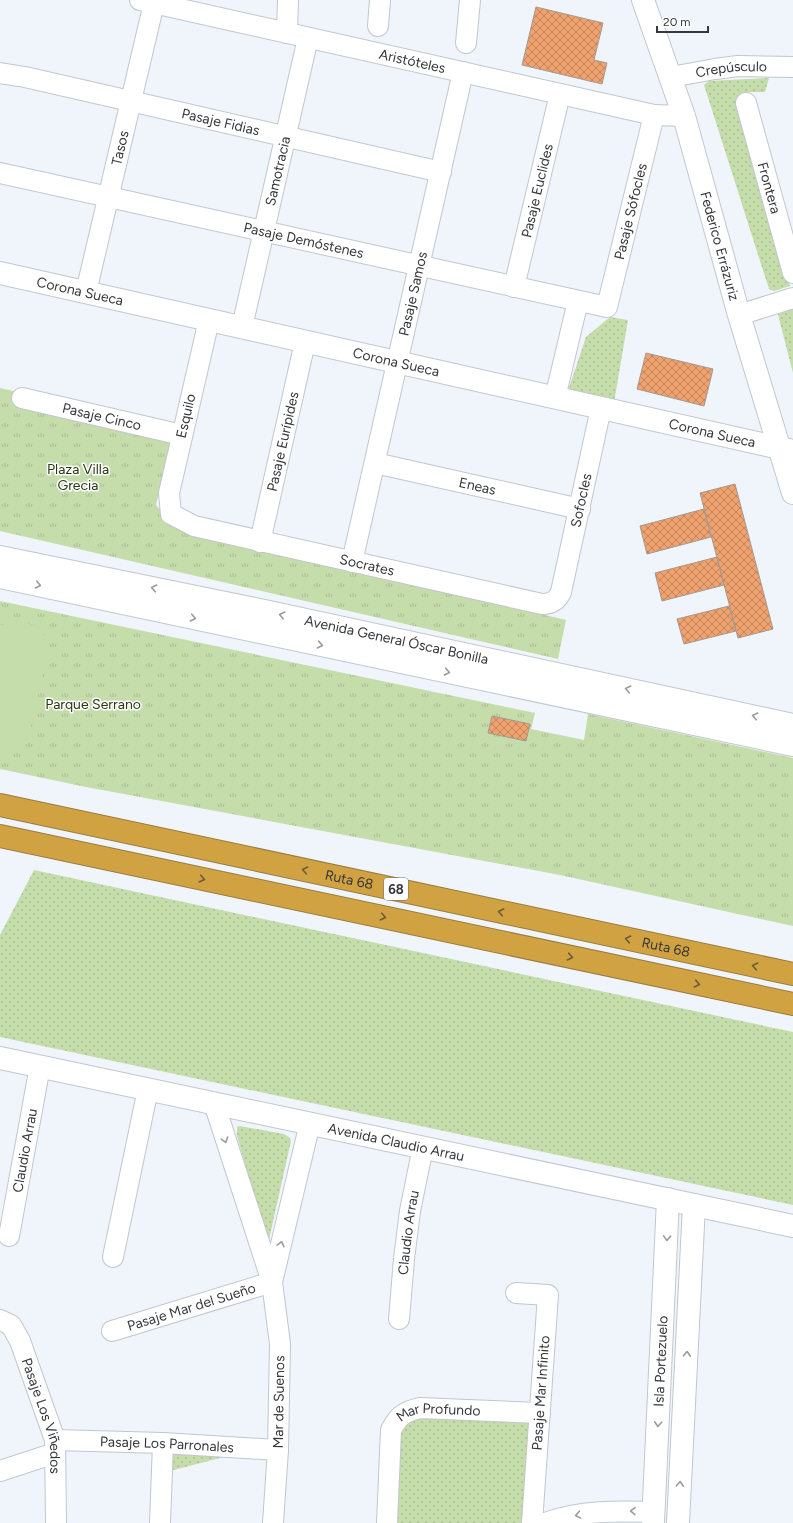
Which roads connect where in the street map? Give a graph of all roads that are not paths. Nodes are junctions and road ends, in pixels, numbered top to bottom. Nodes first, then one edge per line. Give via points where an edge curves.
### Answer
1 (288, 0) edge
2 (380, 0) edge
3 (470, 0) edge
4 (643, 0) edge
5 (147, 2) edge
6 (198, 6) edge
7 (378, 26) dead end
8 (287, 33) junction
9 (308, 38) junction
10 (466, 43) dead end
11 (793, 67) edge
12 (463, 72) junction
13 (0, 73) edge
14 (671, 77) junction
15 (560, 94) junction
16 (131, 101) junction
17 (746, 103) dead end
18 (654, 115) junction
19 (684, 116) junction
20 (285, 136) junction
21 (441, 172) junction
22 (0, 173) edge
23 (109, 197) junction
24 (264, 231) junction
25 (419, 266) junction
26 (0, 273) edge
27 (793, 273) edge
28 (514, 286) junction
29 (86, 292) junction
30 (793, 298) edge
31 (578, 301) junction
32 (607, 307) joint
33 (739, 315) junction
34 (209, 320) junction
35 (242, 327) junction
36 (305, 342) junction
37 (398, 362) junction
38 (22, 398) dead end
39 (555, 398) junction
40 (601, 408) junction
41 (182, 435) junction
42 (786, 450) edge
43 (375, 463) junction
44 (793, 493) edge
45 (580, 509) junction
46 (172, 514) joint
47 (260, 542) junction
48 (0, 557) edge
49 (352, 562) junction
50 (0, 577) edge
51 (561, 592) joint
52 (793, 725) edge
53 (793, 746) edge
54 (0, 805) edge
55 (0, 836) edge
56 (0, 850) edge
57 (174, 873) junction
58 (793, 974) edge
59 (793, 1004) edge
60 (0, 1058) edge
61 (40, 1066) junction
62 (148, 1089) junction
63 (214, 1103) junction
64 (310, 1123) junction
65 (423, 1147) junction
66 (668, 1199) junction
67 (694, 1205) junction
68 (793, 1226) edge
69 (9, 1236) dead end
70 (113, 1257) dead end
71 (272, 1282) junction
72 (516, 1293) dead end
73 (399, 1319) dead end
74 (0, 1320) edge
75 (112, 1331) dead end
76 (540, 1413) junction
77 (163, 1443) junction
78 (55, 1446) junction
79 (278, 1450) junction
80 (0, 1470) edge
81 (654, 1517) edge
82 (56, 1523) edge
83 (160, 1523) edge
84 (273, 1523) edge
85 (387, 1523) edge
86 (532, 1523) edge
87 (545, 1523) edge
88 (678, 1523) edge

1 - 8 street
2 - 7 street
3 - 10 street
4 - 14 street, Federico Errázuriz
5 - 6 street, Aristóteles
5 - 16 street, Tasos
6 - 8 street, Aristóteles
8 - 9 street, Aristóteles
9 - 12 street, Aristóteles
9 - 20 street, Samotracia
11 - 14 street, Crepúsculo via 738,66
12 - 15 street, Aristóteles
12 - 21 street, Pasaje Samos
13 - 16 street, Pasaje Fidias
14 - 19 street, Federico Errázuriz
15 - 18 street, Aristóteles
15 - 28 street, Pasaje Euclides
16 - 20 street, Pasaje Fidias
16 - 23 street, Tasos
17 - 27 street, Frontera
18 - 19 street, Aristóteles
18 - 32 street, Pasaje Sófocles
19 - 33 street, Federico Errázuriz
20 - 21 street, Pasaje Fidias
20 - 24 street, Samotracia
21 - 25 street, Pasaje Samos
22 - 23 street, Pasaje Demóstenes
23 - 24 street, Pasaje Demóstenes
23 - 29 street, Tasos
24 - 25 street, Pasaje Demóstenes
24 - 35 street, Samotracia
25 - 28 street, Pasaje Demóstenes
25 - 37 street, Pasaje Samos
26 - 29 street, Corona Sueca
28 - 31 street, Pasaje Demóstenes
29 - 34 street, Corona Sueca
30 - 33 street
31 - 32 street, Pasaje Demóstenes
31 - 39 street
33 - 42 street, Federico Errázuriz
34 - 35 street, Corona Sueca
34 - 41 street, Esquilo
35 - 36 street, Corona Sueca
36 - 37 street, Corona Sueca
36 - 47 street, Pasaje Eurípides
37 - 39 street, Corona Sueca
37 - 43 street, Pasaje Samos
38 - 41 street, Pasaje Cinco
39 - 40 street, Corona Sueca
40 - 42 street, Corona Sueca
40 - 45 street, Sofocles
41 - 46 street, Esquilo via 169,493
42 - 44 street, Federico Errázuriz
43 - 45 street, Eneas
43 - 49 street, Pasaje Samos
45 - 51 street, Sofocles
46 - 47 street, Socrates via 194,526
47 - 49 street, Socrates
52 -> 48 street, Avenida General Óscar Bonilla
49 - 51 street, Socrates via 542,604 554,602
50 -> 53 street, Avenida General Óscar Bonilla
58 -> 54 highway, Ruta 68 / 68
55 - 57 highway, 68
56 - 57 highway via 43,859
57 -> 59 highway, 68
60 - 61 street, Avenida Claudio Arrau
61 - 62 street, Avenida Claudio Arrau
61 - 69 street, Claudio Arrau
62 - 63 street, Avenida Claudio Arrau
62 - 70 street
63 - 64 street, Avenida Claudio Arrau
63 -> 71 street, Mar de Suenos
64 - 65 street, Avenida Claudio Arrau
71 -> 64 street, Mar de Suenos
65 - 66 street, Avenida Claudio Arrau
65 - 73 street, Claudio Arrau via 410,1211
66 - 67 street, Avenida Claudio Arrau
66 -> 81 street, Isla Portezuelo
67 - 68 street, Avenida Claudio Arrau
88 -> 67 street, Isla Portezuelo
71 - 75 street, Pasaje Mar del Sueño
71 - 79 street, Mar de Suenos via 280,1344
72 - 76 street, Pasaje Mar Infinito via 548,1295
74 - 78 street, Pasaje Los Viñedos via 11,1325 20,1341
76 - 85 street, Mar Profundo via 420,1408 397,1419 391,1430
76 - 86 street, Pasaje Mar Infinito
77 - 78 street, Pasaje Los Parronales
77 - 79 street, Pasaje Los Parronales
77 - 83 street
78 - 80 street, Pasaje Los Parronales
78 - 82 street, Pasaje Los Viñedos
79 - 84 street, Mar de Suenos
81 -> 87 street via 612,1510 569,1516

